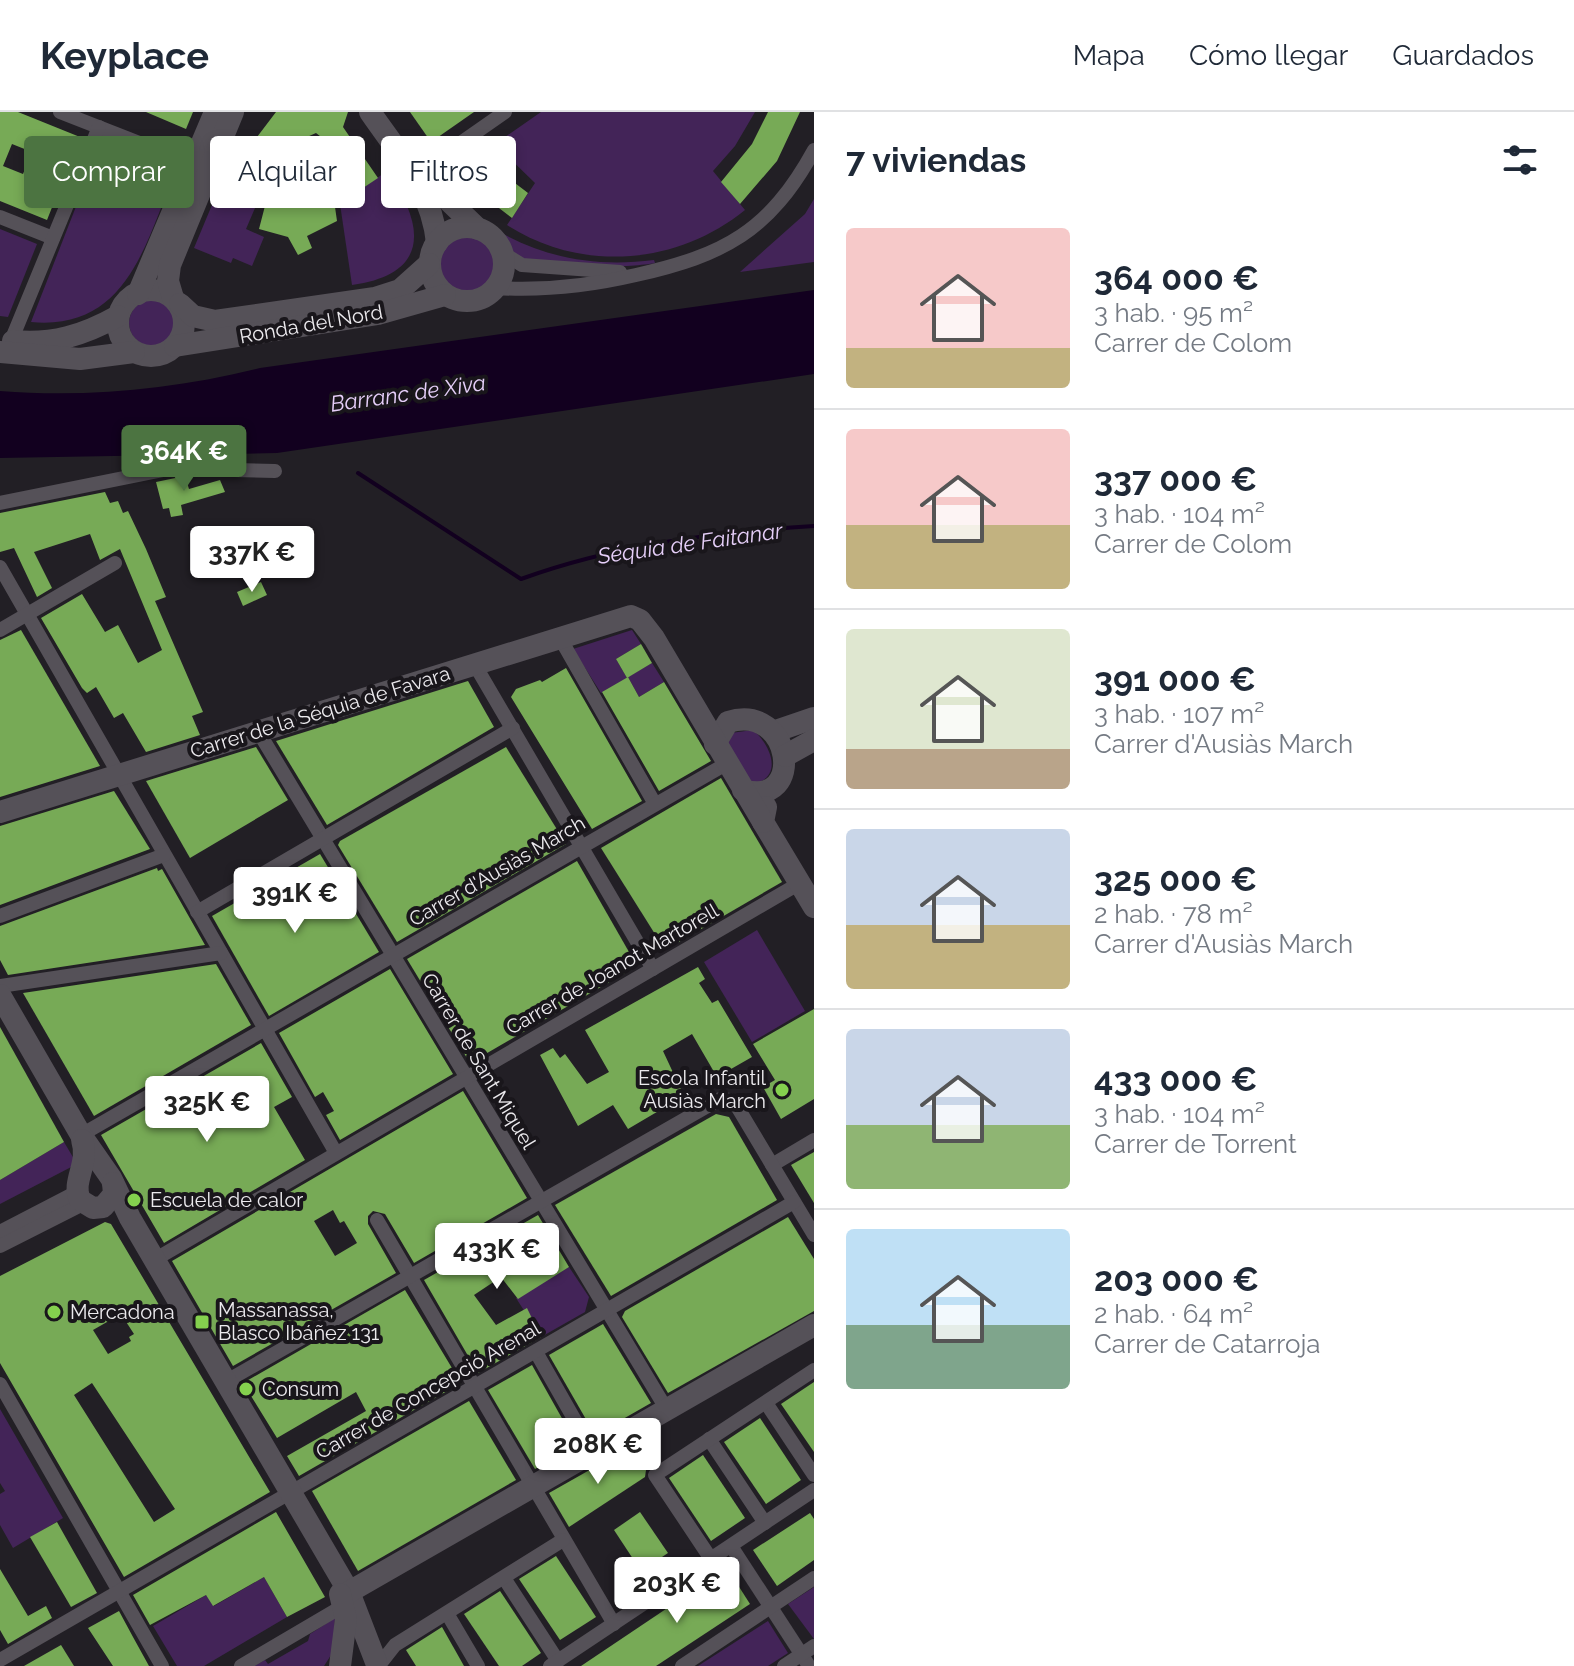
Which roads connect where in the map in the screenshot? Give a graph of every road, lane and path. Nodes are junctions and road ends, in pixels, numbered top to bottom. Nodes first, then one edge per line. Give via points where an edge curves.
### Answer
1 (60, 112) edge
2 (215, 112) edge
3 (233, 112) edge
4 (370, 112) edge
5 (386, 112) edge
6 (505, 112) edge
7 (99, 127) junction
8 (122, 136) edge
9 (390, 136) edge
10 (400, 136) edge
11 (471, 136) edge
12 (814, 150) edge
13 (194, 162) edge
14 (174, 208) edge
15 (431, 208) edge
16 (456, 208) edge
17 (0, 217) edge
18 (478, 229) junction
19 (53, 238) junction
20 (437, 243) junction
21 (503, 253) junction
22 (429, 264) junction
23 (649, 272) junction
24 (496, 288) junction
25 (138, 294) junction
26 (445, 295) junction
27 (176, 301) junction
28 (118, 316) junction
29 (4, 344) edge
30 (175, 346) junction
31 (134, 352) junction
32 (275, 471) dead end
33 (0, 503) edge
34 (115, 563) dead end
35 (0, 567) edge
36 (27, 615) junction
37 (0, 630) edge
38 (560, 638) junction
39 (475, 665) junction
40 (697, 709) junction
41 (814, 718) edge
42 (728, 722) junction
43 (513, 728) junction
44 (258, 731) junction
45 (773, 732) junction
46 (814, 740) edge
47 (715, 744) junction
48 (785, 756) junction
49 (726, 764) junction
50 (121, 774) junction
51 (776, 785) junction
52 (743, 790) junction
53 (655, 804) junction
54 (0, 812) edge
55 (763, 822) junction
56 (324, 838) junction
57 (582, 846) junction
58 (164, 855) junction
59 (800, 883) junction
60 (814, 907) edge
61 (197, 912) junction
62 (0, 916) edge
63 (221, 953) junction
64 (393, 953) junction
65 (653, 969) junction
66 (0, 986) edge
67 (4, 1009) edge
68 (263, 1029) junction
69 (466, 1078) junction
70 (81, 1135) junction
71 (814, 1140) edge
72 (336, 1153) junction
73 (772, 1165) junction
74 (110, 1179) junction
75 (86, 1195) junction
76 (539, 1202) junction
77 (794, 1202) junction
78 (130, 1218) junction
79 (377, 1220) dead end
80 (0, 1232) edge
81 (814, 1235) edge
82 (0, 1246) edge
83 (154, 1260) junction
84 (410, 1276) junction
85 (608, 1311) junction
86 (814, 1325) edge
87 (536, 1352) junction
88 (814, 1370) edge
89 (225, 1382) junction
90 (0, 1384) edge
91 (473, 1388) junction
92 (766, 1403) junction
93 (667, 1410) junction
94 (709, 1439) junction
95 (593, 1452) junction
96 (814, 1475) edge
97 (531, 1487) junction
98 (814, 1490) edge
99 (289, 1493) junction
100 (765, 1523) junction
101 (563, 1540) junction
102 (731, 1546) junction
103 (711, 1559) junction
104 (504, 1578) junction
105 (814, 1578) edge
106 (119, 1591) junction
107 (346, 1599) junction
108 (771, 1606) junction
109 (448, 1615) junction
110 (614, 1624) junction
111 (808, 1656) edge
112 (0, 1660) edge
113 (380, 1664) edge
114 (554, 1664) edge
115 (162, 1666) edge
116 (241, 1666) edge
117 (340, 1666) edge
118 (478, 1666) edge
119 (682, 1666) edge
120 (784, 1666) edge

1 - 7 street
2 - 13 street
3 - 27 street via 170,265 168,281
4 - 9 street
5 - 10 street
6 - 11 street
7 - 8 street
7 - 19 street
12 - 23 street via 788,192 749,231 701,257
14 - 25 street
15 - 20 street
16 - 18 street
17 - 19 street
18 - 20 street via 455,229
18 - 21 street
19 - 29 street
20 - 22 street
21 - 23 street via 517,263 553,269
21 - 24 street via 505,265
22 - 26 street
22 - 27 street, Ronda del Nord via 400,290 375,298 215,321 193,316
23 - 24 street via 551,290
24 - 26 street via 478,300
25 - 27 street via 156,291
25 - 28 street
26 - 30 street, Ronda del Nord via 378,314
27 - 30 street via 184,327
28 - 29 street via 74,337
28 - 31 street via 120,336
29 - 31 street via 69,359
30 - 31 street via 156,356
32 - 33 street via 198,463
34 - 36 street
35 - 36 street
36 - 37 street
36 - 50 street
38 - 39 street, Carrer de la Séquia de Favara
38 - 40 street, Carrer de la Séquia de Favara via 621,618 640,620
38 - 53 street
39 - 43 street
39 - 44 street, Carrer de la Séquia de Favara
40 - 42 street
40 - 47 street
41 - 45 street
42 - 45 street via 747,720
42 - 47 street
43 - 56 street
43 - 57 street
44 - 50 street, Carrer de la Séquia de Favara
44 - 56 street, Carrer de Sant Miquel
45 - 48 street
46 - 48 street
47 - 49 street
48 - 51 street
49 - 52 street
49 - 53 street, Carrer d'Ausiàs March
50 - 54 street, Carrer de la Séquia de Favara
50 - 58 street
51 - 52 street via 759,793
51 - 55 street
52 - 55 street
53 - 57 street, Carrer d'Ausiàs March
55 - 59 street
56 - 61 street
56 - 64 street, Carrer de Sant Miquel
57 - 64 street, Carrer d'Ausiàs March
57 - 65 street
58 - 61 street
58 - 62 street
59 - 60 street
59 - 65 street, Carrer de Joanot Martorell
61 - 63 street
63 - 66 street
63 - 68 street
64 - 68 street, Carrer d'Ausiàs March
64 - 69 street, Carrer de Sant Miquel
65 - 69 street, Carrer de Joanot Martorell
67 - 70 street
68 - 70 street, Carrer d'Ausiàs March
68 - 72 street
69 - 72 street, Carrer de Joanot Martorell
69 - 76 street, Carrer de Sant Miquel
70 - 74 street
70 - 75 street
71 - 73 street
72 - 83 street, Carrer de Joanot Martorell
73 - 76 street via 730,1100 720,1099
73 - 77 street
74 - 75 street via 91,1171
74 - 75 street via 111,1199
74 - 78 street
75 - 78 street
75 - 80 street
75 - 82 street
76 - 84 street
76 - 85 street, Carrer de Sant Miquel
77 - 81 street
77 - 85 street, Carrer de Concepció Arenal
78 - 83 street
79 - 84 street
83 - 89 street
84 - 89 street
84 - 91 street
85 - 87 street, Carrer de Concepció Arenal
85 - 93 street, Carrer de Sant Miquel
86 - 93 street
87 - 91 street, Carrer de Concepció Arenal
87 - 95 street
88 - 92 street
89 - 99 street
90 - 106 street
91 - 97 street
91 - 99 street, Carrer de Concepció Arenal
92 - 94 street
92 - 96 street
93 - 95 street
94 - 100 street
94 - 103 street via 655,1475
95 - 97 street
97 - 101 street
97 - 107 street
98 - 100 street
99 - 106 street, Carrer de Concepció Arenal
99 - 107 street
100 - 102 street
101 - 104 street
101 - 110 street
102 - 103 street
102 - 108 street
103 - 110 street
104 - 109 street
104 - 114 street
105 - 108 street
106 - 112 street, Carrer de Concepció Arenal
106 - 115 street
107 - 113 street
107 - 116 street
107 - 117 street
108 - 111 street
108 - 119 street
109 - 113 street via 395,1645
109 - 118 street
110 - 114 street
111 - 120 street
113 - 117 street

